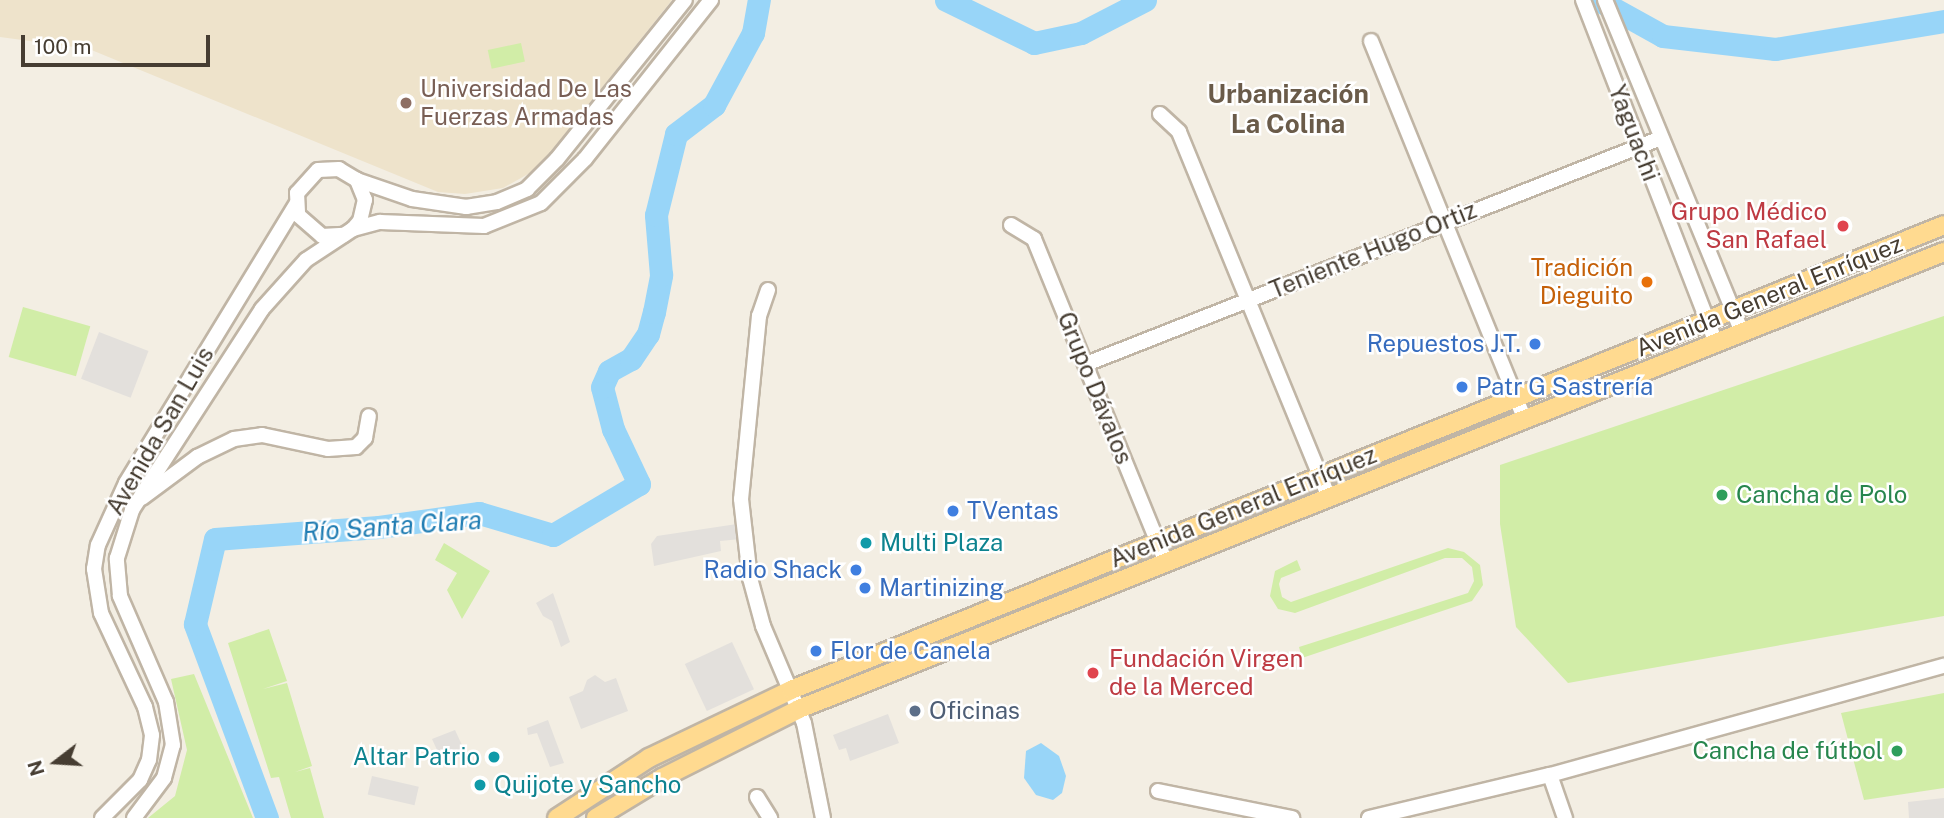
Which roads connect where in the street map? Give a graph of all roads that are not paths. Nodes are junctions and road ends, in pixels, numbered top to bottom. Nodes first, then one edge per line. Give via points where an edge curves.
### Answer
1 (685, 0) edge
2 (711, 0) edge
3 (1583, 0) edge
4 (1605, 0) edge
5 (1371, 41) dead end
6 (1160, 114) dead end
7 (1661, 138) junction
8 (1639, 146) junction
9 (357, 180) junction
10 (296, 204) junction
11 (1443, 222) junction
12 (1011, 225) dead end
13 (1944, 225) edge
14 (349, 232) junction
15 (1944, 252) edge
16 (768, 290) dead end
17 (1249, 299) junction
18 (1732, 311) junction
19 (1708, 321) junction
20 (1742, 333) junction
21 (1716, 344) junction
22 (1087, 364) junction
23 (1516, 398) junction
24 (369, 416) dead end
25 (1524, 418) junction
26 (1321, 478) junction
27 (1329, 498) junction
28 (136, 503) junction
29 (1157, 542) junction
30 (1166, 563) junction
31 (952, 622) junction
32 (962, 643) junction
33 (1944, 666) edge
34 (790, 690) junction
35 (758, 705) junction
36 (799, 709) junction
37 (767, 724) junction
38 (1550, 775) junction
39 (1158, 791) dead end
40 (757, 797) dead end
41 (603, 816) edge
42 (102, 818) edge
43 (134, 818) edge
44 (556, 818) edge
45 (770, 818) edge
46 (823, 818) edge
47 (1292, 818) edge
48 (1369, 818) edge
49 (1565, 818) edge

1 - 9 street via 557,159 527,189 497,202 466,207 412,199
2 - 14 street, Avenida San Luis via 576,169 541,203 484,226 380,222
3 - 8 street, Yaguachi
4 - 7 street, Yaguachi
5 - 11 street
6 - 17 street via 1179,132
7 - 8 street, Teniente Hugo Ortiz
7 - 18 street, Yaguachi
8 - 11 street, Teniente Hugo Ortiz
8 - 19 street, Yaguachi
9 - 10 street via 339,169 318,170 302,183
9 - 14 street via 365,211
10 - 14 street via 298,215 312,232
10 - 42 street, Avenida San Luis via 126,483 98,545 94,569 101,613 145,707 152,735 149,760 140,780
11 - 17 street, Teniente Hugo Ortiz
11 - 23 street
12 - 22 street, Grupo Dávalos via 1034,239
13 - 18 main road, Avenida General Enríquez
14 - 28 street, Avenida San Luis via 306,260 262,309
15 - 20 main road, Avenida General Enríquez
16 - 34 street via 759,316 741,499 750,578 763,626
17 - 22 street, Teniente Hugo Ortiz
17 - 26 street
18 - 19 main road, Avenida General Enríquez
18 - 20 street, Yaguachi
19 - 21 street, Yaguachi
19 - 23 main road, Avenida General Enríquez
20 - 21 main road, Avenida General Enríquez
21 - 25 main road, Avenida General Enríquez
22 - 29 street, Grupo Dávalos
23 - 25 street
23 - 26 main road, Avenida General Enríquez
24 - 28 street via 365,438 356,447 328,449 262,435 234,439 197,457
25 - 27 main road, Avenida General Enríquez
26 - 27 street
26 - 29 main road, Avenida General Enríquez
27 - 30 main road, Avenida General Enríquez
28 - 43 street, Avenida San Luis via 117,558 120,596 166,702 173,745 164,778
29 - 30 street, Grupo Dávalos
29 - 31 main road, Avenida General Enríquez
30 - 32 main road, Avenida General Enríquez
31 - 32 main road
31 - 34 main road, Avenida General Enríquez
32 - 36 main road, Avenida General Enríquez
33 - 38 street
34 - 35 main road, Avenida General Enríquez
34 - 36 street
35 - 37 main road
35 - 44 main road, Avenida General Enríquez via 649,758
36 - 37 main road, Avenida General Enríquez
36 - 46 street via 814,757
37 - 41 main road, Avenida General Enríquez
38 - 48 street
38 - 49 street
39 - 47 street
40 - 45 street

